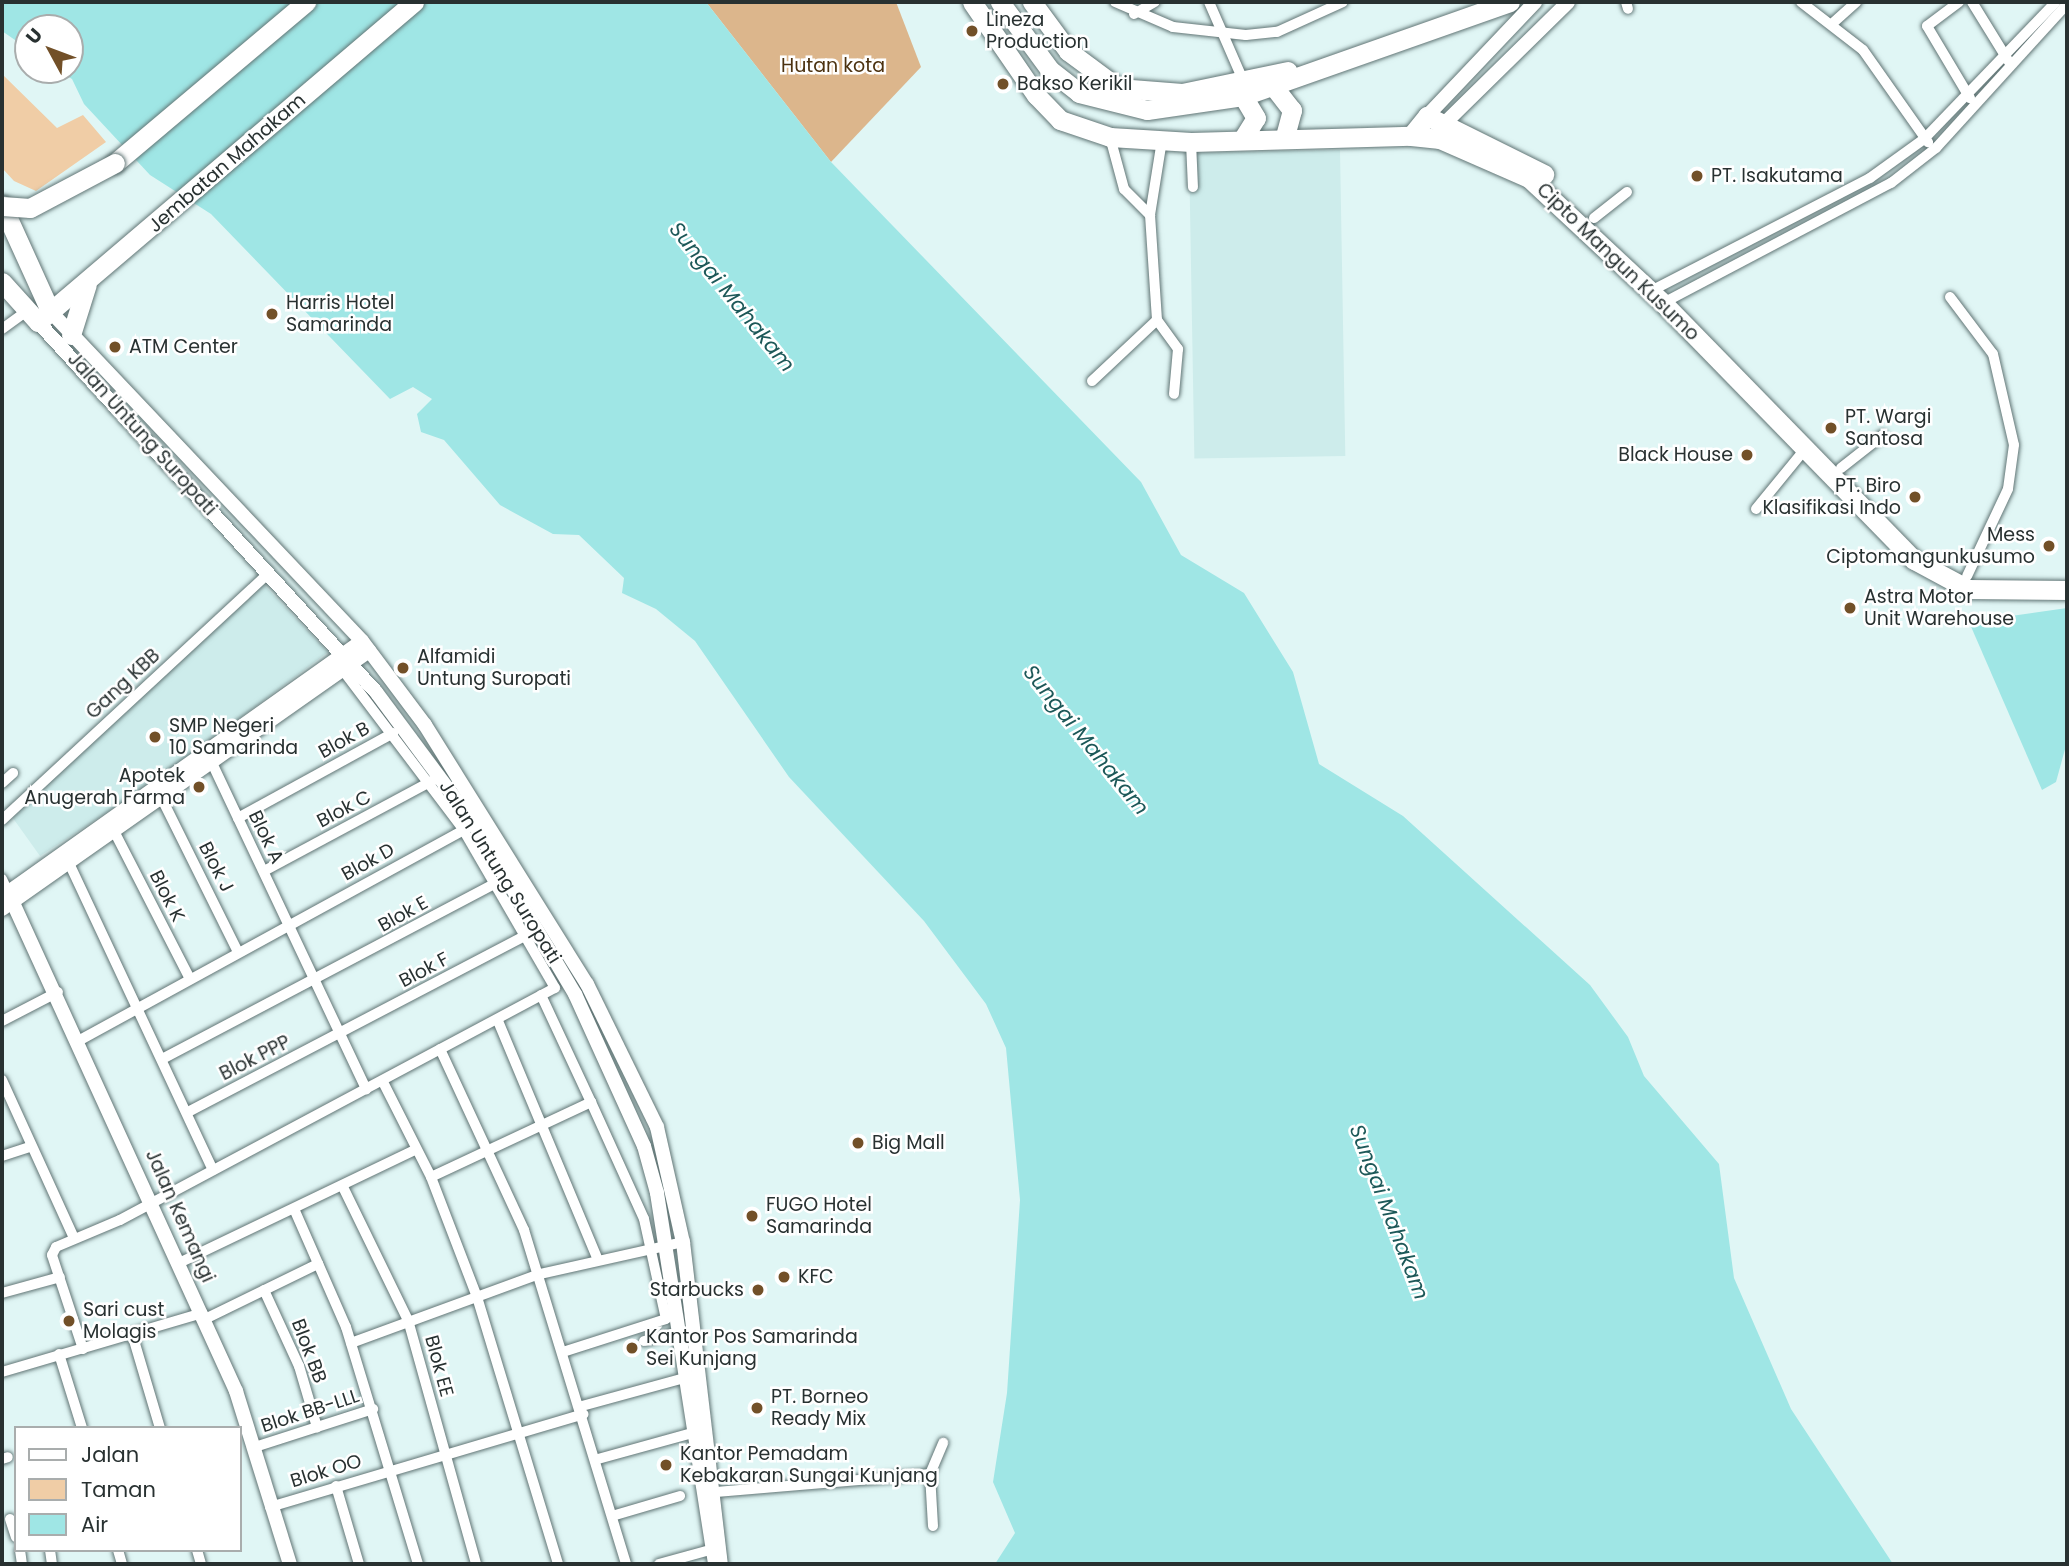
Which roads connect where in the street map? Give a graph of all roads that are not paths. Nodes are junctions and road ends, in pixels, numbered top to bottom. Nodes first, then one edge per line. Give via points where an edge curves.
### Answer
1 (306, 2) edge
2 (414, 2) edge
3 (972, 2) edge
4 (1032, 2) edge
5 (1115, 2) edge
6 (1155, 2) edge
7 (1209, 2) edge
8 (1343, 2) edge
9 (1510, 2) edge
10 (1535, 2) edge
11 (1568, 2) edge
12 (1801, 2) edge
13 (1856, 2) edge
14 (1959, 2) edge
15 (1972, 2) edge
16 (2056, 2) edge
17 (2067, 4) edge
18 (1002, 5) edge
19 (1134, 14) junction
20 (1833, 22) junction
21 (1223, 34) junction
22 (2009, 62) junction
23 (1315, 73) junction
24 (1273, 86) junction
25 (1242, 87) junction
26 (1967, 96) junction
27 (1977, 105) junction
28 (1427, 116) junction
29 (1443, 131) junction
30 (1411, 136) junction
31 (1110, 137) junction
32 (1284, 139) junction
33 (1924, 139) junction
34 (1162, 140) junction
35 (1242, 141) junction
36 (1191, 142) junction
37 (1936, 148) junction
38 (1193, 187) dead end
39 (1627, 192) dead end
40 (2, 206) edge
41 (1150, 215) junction
42 (1594, 218) junction
43 (2, 282) edge
44 (88, 283) junction
45 (1662, 294) junction
46 (1950, 298) dead end
47 (39, 314) junction
48 (1157, 320) junction
49 (2, 329) edge
50 (71, 335) junction
51 (1093, 380) dead end
52 (1174, 394) dead end
53 (1883, 435) dead end
54 (1806, 448) junction
55 (1841, 468) junction
56 (1756, 509) dead end
57 (268, 573) junction
58 (1967, 576) junction
59 (2067, 579) edge
60 (2067, 590) edge
61 (365, 646) junction
62 (344, 662) junction
63 (393, 733) junction
64 (212, 763) junction
65 (13, 773) dead end
66 (435, 779) junction
67 (2, 783) edge
68 (162, 799) junction
69 (238, 818) junction
70 (2, 820) edge
71 (469, 827) junction
72 (114, 831) junction
73 (69, 863) junction
74 (264, 871) junction
75 (501, 881) junction
76 (5, 896) edge
77 (290, 926) junction
78 (526, 935) junction
79 (237, 950) junction
80 (189, 977) junction
81 (316, 982) junction
82 (561, 985) junction
83 (58, 992) junction
84 (541, 995) junction
85 (134, 1008) junction
86 (2, 1021) edge
87 (498, 1021) junction
88 (339, 1035) junction
89 (80, 1040) junction
90 (440, 1049) junction
91 (163, 1058) junction
92 (2, 1080) edge
93 (383, 1082) junction
94 (366, 1089) junction
95 (591, 1102) junction
96 (188, 1112) junction
97 (540, 1126) junction
98 (30, 1147) junction
99 (491, 1148) junction
100 (415, 1150) junction
101 (2, 1156) edge
102 (214, 1170) junction
103 (430, 1177) junction
104 (344, 1187) junction
105 (155, 1202) junction
106 (295, 1211) junction
107 (74, 1238) junction
108 (676, 1243) junction
109 (652, 1249) junction
110 (598, 1261) junction
111 (179, 1263) junction
112 (318, 1264) junction
113 (540, 1274) junction
114 (60, 1277) junction
115 (264, 1290) junction
116 (2, 1293) edge
117 (477, 1297) junction
118 (203, 1316) junction
119 (408, 1320) junction
120 (681, 1332) junction
121 (133, 1337) junction
122 (644, 1341) dead end
123 (351, 1343) junction
124 (83, 1349) junction
125 (566, 1351) junction
126 (59, 1354) junction
127 (2, 1372) edge
128 (688, 1377) junction
129 (373, 1409) junction
130 (583, 1410) junction
131 (81, 1426) edge
132 (159, 1426) edge
133 (317, 1427) junction
134 (695, 1432) junction
135 (517, 1437) junction
136 (943, 1443) dead end
137 (258, 1446) junction
138 (444, 1456) junction
139 (598, 1459) junction
140 (393, 1470) junction
141 (930, 1474) junction
142 (336, 1486) junction
143 (716, 1492) junction
144 (680, 1496) dead end
145 (270, 1507) junction
146 (612, 1516) junction
147 (933, 1526) dead end
148 (717, 1548) junction
149 (290, 1564) edge
150 (359, 1564) edge
151 (418, 1564) edge
152 (476, 1564) edge
153 (558, 1564) edge
154 (626, 1564) edge
155 (659, 1564) edge
156 (715, 1564) edge
157 (720, 1564) edge

1 - 40 highway, bridge via 116,163 52,200 30,208
2 - 44 highway, Jembatan Mahakam
3 - 31 highway, Cipto Mangun Kusumo via 1035,95 1060,120
4 - 25 highway via 1068,51 1118,88 1182,93
5 - 19 street
6 - 19 street
7 - 21 street
8 - 21 street via 1277,32
9 - 23 highway
10 - 28 main road
11 - 29 main road
12 - 20 street
13 - 20 street
14 - 26 street via 1927,26
15 - 22 street
16 - 22 street
17 - 22 street
18 - 25 highway via 1051,70 1079,93 1147,110
19 - 21 street
20 - 33 street via 1863,50
21 - 25 street
22 - 26 street
22 - 27 street
23 - 24 highway
23 - 25 highway
24 - 25 highway
24 - 32 highway via 1292,110
25 - 35 highway via 1256,118
26 - 27 street
26 - 33 street
27 - 37 street
28 - 29 highway, Cipto Mangun Kusumo
28 - 30 highway
29 - 30 highway, Cipto Mangun Kusumo
29 - 42 highway, Cipto Mangun Kusumo via 1540,170
29 - 45 highway, Cipto Mangun Kusumo via 1543,187
30 - 32 highway, Cipto Mangun Kusumo
31 - 34 highway, Cipto Mangun Kusumo
31 - 41 street via 1124,189
32 - 35 highway, Cipto Mangun Kusumo
33 - 37 street
33 - 45 street via 1841,195
34 - 36 highway, Cipto Mangun Kusumo
34 - 41 street
35 - 36 highway, Cipto Mangun Kusumo
36 - 38 street
37 - 45 street via 1862,201
39 - 42 street
40 - 47 highway
41 - 48 street
42 - 45 highway, Cipto Mangun Kusumo
43 - 47 highway
44 - 47 highway, Jembatan Mahakam
44 - 50 highway
45 - 54 highway, Cipto Mangun Kusumo
45 - 55 highway, Cipto Mangun Kusumo
46 - 58 street via 1993,355 2014,445 2008,489
47 - 49 street
47 - 50 main road, Jalan Untung Suropati
47 - 57 main road, Jalan Untung Suropati
48 - 51 street
48 - 52 street via 1178,349
50 - 61 main road, Jalan Untung Suropati
53 - 55 street
54 - 56 street
54 - 60 highway, Cipto Mangun Kusumo via 1905,553 1941,579 1985,592
55 - 58 highway, Cipto Mangun Kusumo via 1917,548
57 - 62 main road, Jalan Untung Suropati
57 - 70 street, Gang KBB
58 - 59 highway, Cipto Mangun Kusumo
61 - 62 main road
61 - 108 main road, Jalan Untung Suropati via 444,753 587,984 657,1127
62 - 63 street
62 - 64 main road
62 - 66 main road, Jalan Untung Suropati
62 - 76 main road
63 - 66 street
63 - 69 street, Blok B
64 - 68 main road
64 - 69 street, Blok A
65 - 67 street
66 - 71 main road, Jalan Untung Suropati
66 - 74 street, Blok C
68 - 72 main road
68 - 79 street, Blok J
69 - 74 street, Blok A
71 - 75 main road, Jalan Untung Suropati
71 - 77 street, Blok D
72 - 73 main road
72 - 80 street, Blok K
73 - 76 main road
73 - 85 street
74 - 77 street, Blok A
75 - 78 street
75 - 81 street, Blok E
75 - 82 main road, Jalan Untung Suropati
76 - 83 main road, Jalan Kemangi
77 - 79 street, Blok D
77 - 81 street, Blok A
78 - 82 street
78 - 88 street, Blok F
79 - 80 street, Blok D
80 - 85 street, Blok D
81 - 88 street, Blok A
81 - 91 street, Blok E
82 - 84 street
82 - 108 main road, Jalan Untung Suropati via 644,1146
83 - 86 street
83 - 89 main road, Jalan Kemangi
84 - 87 street
84 - 95 street
85 - 89 street, Blok D
85 - 91 street
87 - 90 street
87 - 97 street
88 - 94 street, Blok A
88 - 96 street, Blok PPP
89 - 105 main road, Jalan Kemangi
90 - 93 street
90 - 99 street
91 - 96 street
92 - 98 street
93 - 94 street
93 - 100 street
94 - 102 street
95 - 97 street
95 - 109 street
96 - 102 street
97 - 99 street
97 - 110 street
98 - 101 street
98 - 107 street
99 - 103 street
99 - 113 street
100 - 103 street
100 - 104 street
102 - 105 street
103 - 117 street
104 - 106 street
104 - 119 street, Blok EE
105 - 107 street
105 - 111 main road, Jalan Kemangi
106 - 111 street
106 - 112 street
107 - 114 street via 52,1251
108 - 109 street
108 - 120 main road, Jalan Untung Suropati
108 - 143 main road, Jalan Untung Suropati
109 - 110 street
109 - 125 street via 666,1319
110 - 113 street
111 - 118 main road, Jalan Kemangi
112 - 115 street
112 - 123 street
113 - 117 street
113 - 125 street
114 - 116 street
114 - 124 street
115 - 118 street
115 - 133 street, Blok BB via 299,1366
117 - 119 street
117 - 135 street
118 - 121 street
118 - 137 main road, Jalan Kemangi
119 - 123 street
119 - 138 street, Blok EE
120 - 122 street
120 - 128 main road, Jalan Untung Suropati
121 - 124 street
121 - 132 street
123 - 129 street
124 - 126 street
125 - 130 street
126 - 127 street
126 - 131 street
128 - 130 street, Blok OO
128 - 134 main road, Jalan Untung Suropati
129 - 133 street, Blok BB-LLL
129 - 140 street
130 - 135 street, Blok OO
130 - 139 street
133 - 137 street, Blok BB-LLL
134 - 139 street
134 - 148 main road, Jalan Untung Suropati
135 - 138 street, Blok OO
135 - 153 street
136 - 141 street
137 - 145 main road, Jalan Kemangi
138 - 140 street, Blok OO
138 - 152 street, Blok EE
139 - 146 street
140 - 142 street, Blok OO
140 - 151 street
141 - 143 street
141 - 147 street
142 - 145 street, Blok OO
142 - 150 street
143 - 148 main road, Jalan Untung Suropati
144 - 146 street
145 - 149 main road, Jalan Kemangi
146 - 154 street
148 - 155 street
148 - 156 main road, Jalan Untung Suropati
148 - 157 main road, Jalan Untung Suropati

